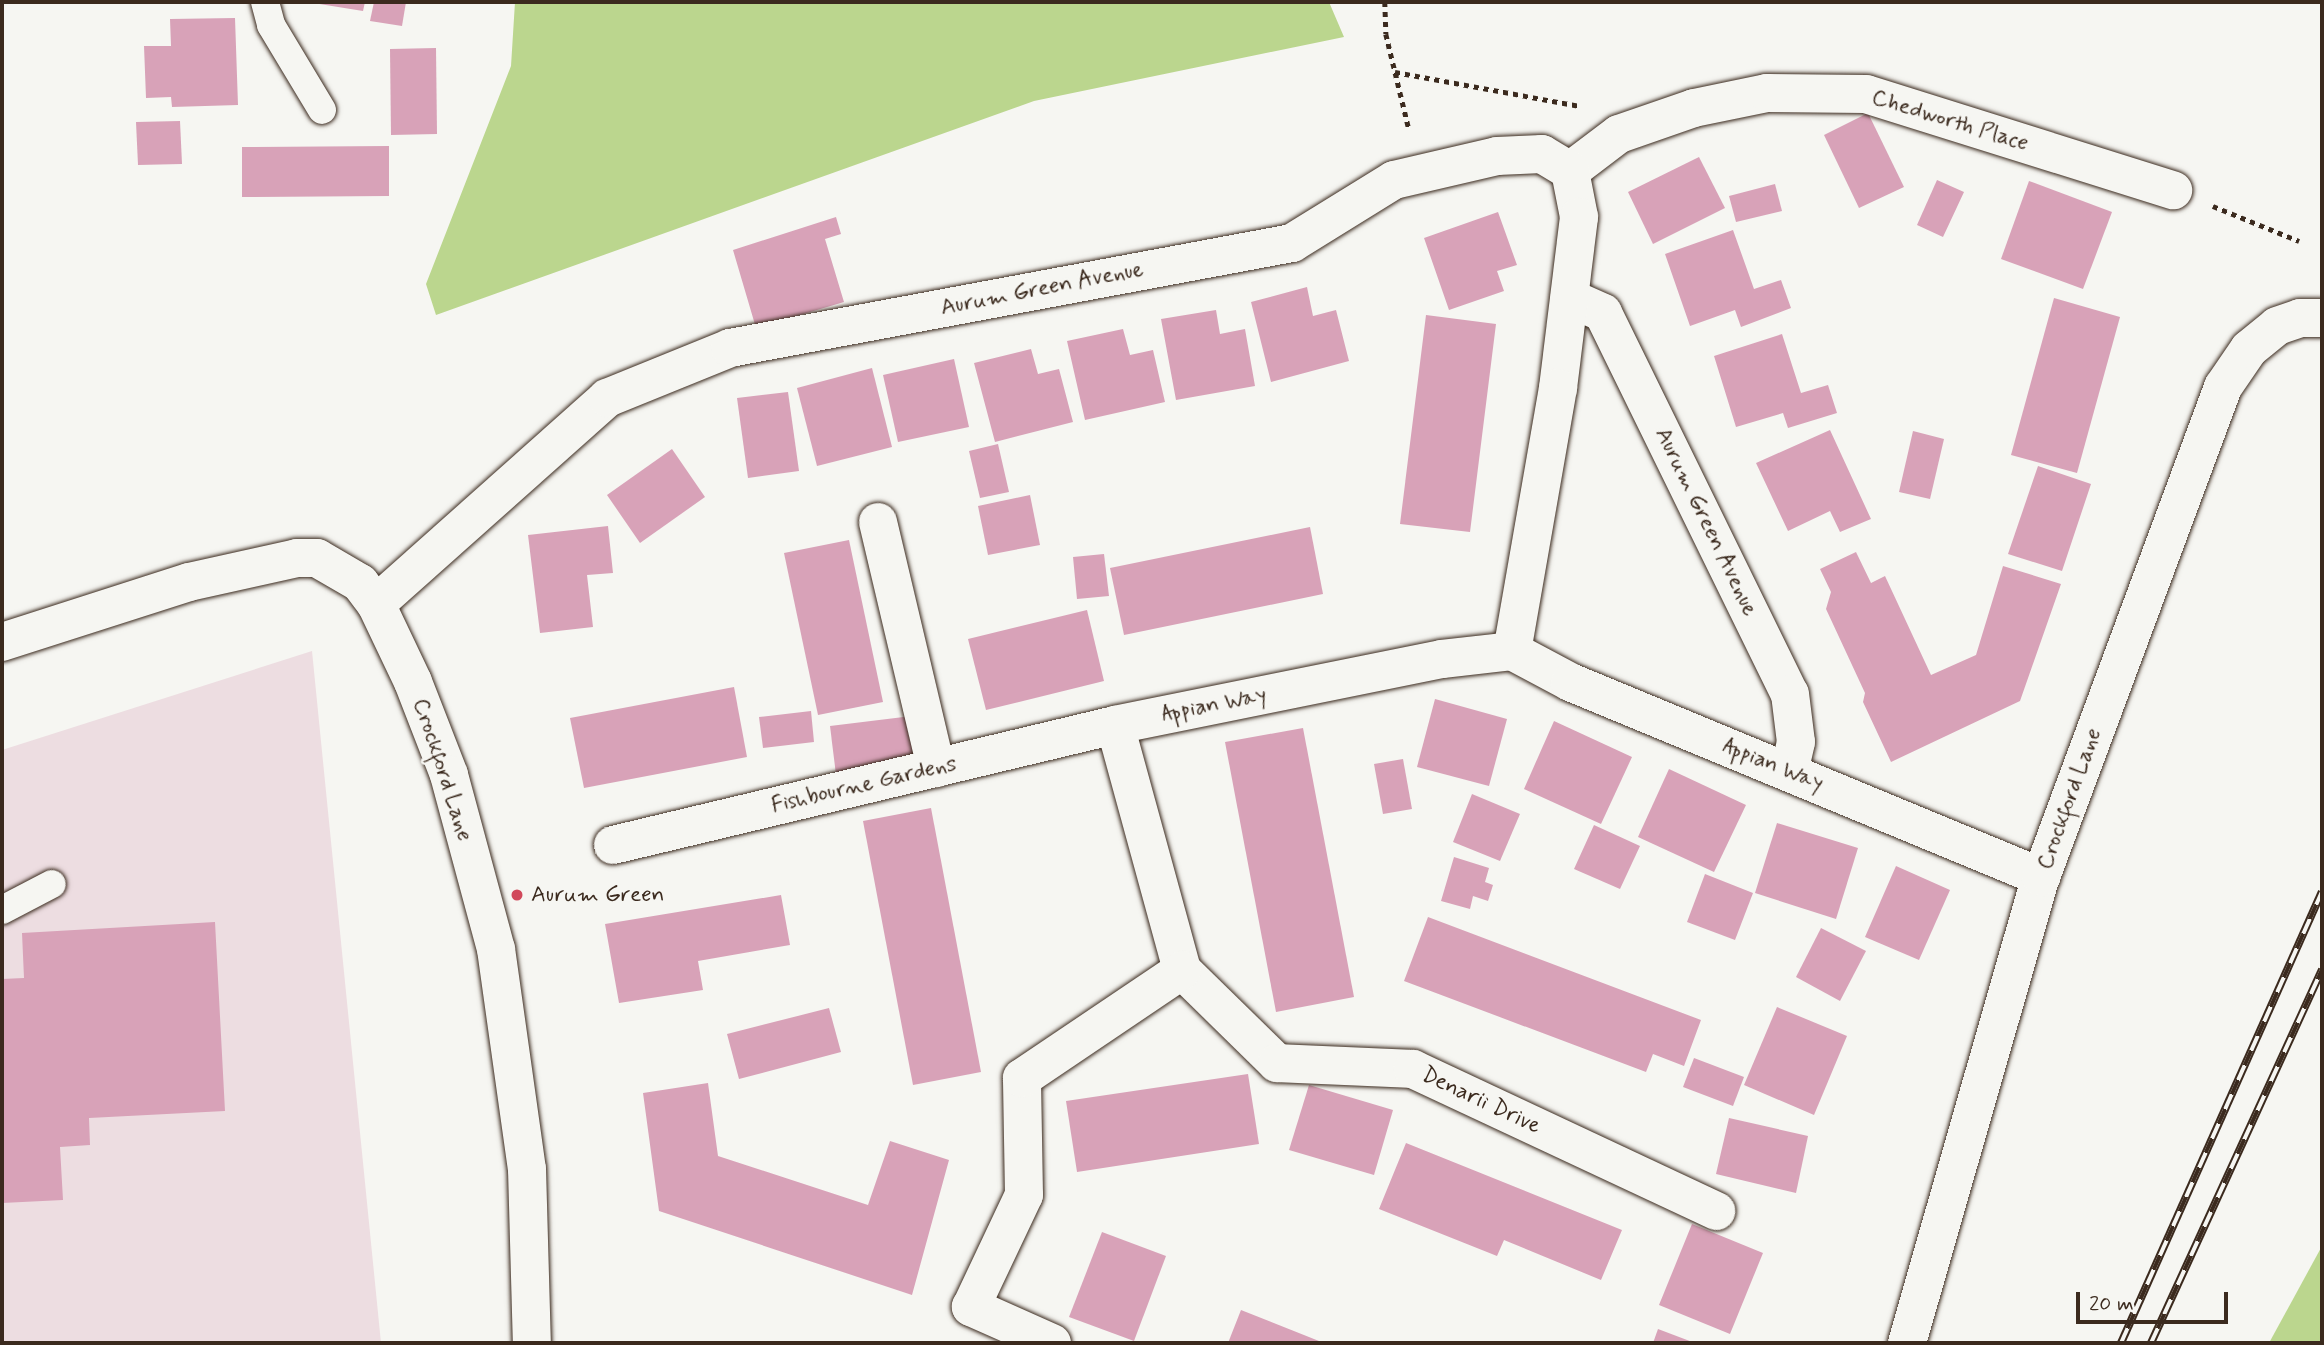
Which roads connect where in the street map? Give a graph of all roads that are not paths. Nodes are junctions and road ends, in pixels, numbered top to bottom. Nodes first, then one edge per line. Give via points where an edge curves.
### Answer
1 (265, 2) edge
2 (322, 110) dead end
3 (1570, 171) junction
4 (2173, 190) road end
5 (1570, 298) junction
6 (2322, 318) edge
7 (878, 522) dead end
8 (376, 604) junction
9 (2, 642) edge
10 (1512, 651) junction
11 (1115, 724) junction
12 (936, 768) junction
13 (1789, 772) junction
14 (613, 845) dead end
15 (2041, 877) junction
16 (52, 884) dead end
17 (2, 910) edge
18 (1182, 971) junction
19 (1716, 1211) dead end
20 (532, 1343) edge
21 (1052, 1343) edge
22 (1907, 1343) edge

1 - 2 lane via 271,24
3 - 4 street, Chedworth Place via 1619,134 1694,108 1766,93 1866,94
3 - 5 street via 1579,217
3 - 8 street, Aurum Green Avenue via 1542,154 1497,156 1394,180 1292,243 730,348 607,398
5 - 10 street via 1559,388
5 - 13 street, Aurum Green Avenue via 1603,313 1790,694 1796,742
6 - 15 street, Crockford Lane via 2300,318 2277,326 2249,349 2223,387
7 - 12 street
8 - 9 street, Crockford Lane via 360,583 339,567 317,558 298,558 189,582
8 - 20 street, Crockford Lane via 449,775 495,948 527,1169
10 - 11 street, Appian Way via 1442,659
10 - 13 street, Appian Way via 1570,682
11 - 12 street, Fishbourne Gardens
11 - 18 street
12 - 14 street, Fishbourne Gardens
13 - 15 street, Appian Way
15 - 22 street, Crockford Lane
16 - 17 lane
18 - 19 street, Denarii Drive via 1277,1063 1413,1069
18 - 21 street via 1022,1078 1024,1195 971,1307

